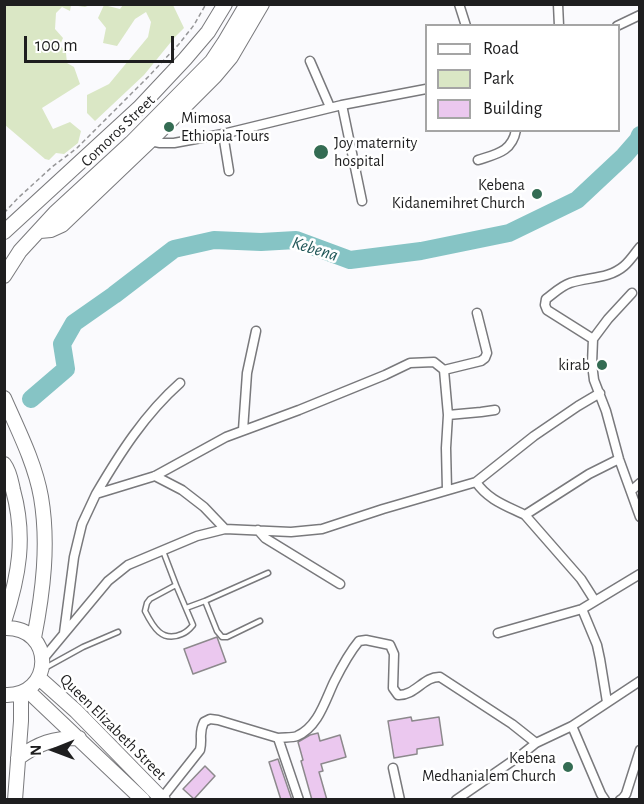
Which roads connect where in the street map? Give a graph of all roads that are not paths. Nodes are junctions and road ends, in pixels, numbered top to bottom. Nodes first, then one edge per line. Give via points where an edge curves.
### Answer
1 (225, 4) edge
2 (247, 4) edge
3 (262, 4) edge
4 (459, 4) edge
5 (558, 4) edge
6 (639, 15) edge
7 (465, 24) edge
8 (559, 24) edge
9 (620, 24) edge
10 (310, 61) dead end
11 (425, 89) edge
12 (342, 105) junction
13 (330, 108) junction
14 (516, 132) edge
15 (223, 134) junction
16 (150, 141) junction
17 (478, 160) dead end
18 (230, 171) dead end
19 (362, 201) dead end
20 (5, 231) edge
21 (39, 231) junction
22 (639, 247) edge
23 (4, 276) edge
24 (632, 293) dead end
25 (477, 313) dead end
26 (256, 332) dead end
27 (593, 339) junction
28 (444, 370) junction
29 (180, 382) dead end
30 (600, 393) junction
31 (4, 398) edge
32 (495, 410) dead end
33 (448, 415) junction
34 (243, 430) junction
35 (619, 459) junction
36 (4, 464) edge
37 (155, 476) junction
38 (476, 482) junction
39 (639, 483) edge
40 (447, 490) junction
41 (630, 491) junction
42 (96, 494) junction
43 (525, 515) junction
44 (639, 517) edge
45 (225, 529) junction
46 (258, 530) junction
47 (163, 550) junction
48 (268, 573) dead end
49 (639, 574) edge
50 (17, 578) junction
51 (340, 584) dead end
52 (176, 585) junction
53 (4, 595) edge
54 (205, 601) junction
55 (595, 601) junction
56 (186, 608) junction
57 (582, 609) junction
58 (260, 621) dead end
59 (4, 622) edge
60 (4, 628) edge
61 (118, 632) dead end
62 (64, 633) junction
63 (498, 633) dead end
64 (34, 638) junction
65 (41, 669) junction
66 (639, 681) edge
67 (24, 692) junction
68 (4, 694) edge
69 (607, 702) junction
70 (572, 726) junction
71 (79, 738) junction
72 (278, 738) junction
73 (536, 743) junction
74 (639, 750) edge
75 (18, 758) junction
76 (393, 768) dead end
77 (162, 799) edge
78 (15, 800) edge
79 (143, 800) edge
80 (299, 800) edge
81 (400, 800) edge
82 (456, 800) edge
83 (605, 800) edge
84 (620, 800) edge

1 - 20 main road, Comoros Street via 208,32 139,108
2 - 21 main road, Comoros Street via 212,61
3 - 16 main road via 231,57
4 - 7 street
5 - 8 street
6 - 9 street
10 - 13 street
11 - 12 street
12 - 13 street
12 - 19 street
13 - 15 street
14 - 17 street via 511,144 501,152
15 - 16 street via 174,143
15 - 18 street
16 - 21 main road via 62,225
21 - 23 main road, Comoros Street via 20,250
22 - 27 street via 614,272 571,282 546,300 547,310
24 - 27 street
25 - 28 street via 485,357
26 - 34 street via 247,372
27 - 30 street via 594,380
28 - 33 street
28 - 34 street via 434,362 410,363
29 - 42 street via 134,435
30 - 35 street
30 - 38 street via 534,436
31 - 64 main road via 41,496 43,575
32 - 33 street
33 - 40 street
34 - 37 street
35 - 41 street
35 - 43 street
36 - 50 main road via 16,499 20,529
37 - 42 street
37 - 45 street via 182,490
38 - 40 street
38 - 43 street via 495,501
39 - 41 street
40 - 46 street via 322,529
41 - 44 street
42 - 62 street via 82,524 74,558
43 - 55 street via 582,579
45 - 46 street
45 - 47 street
46 - 51 street
47 - 52 lane
47 - 62 street via 118,572
48 - 54 lane
49 - 55 street
50 - 53 main road
50 - 59 main road
52 - 56 lane
52 - 56 lane via 150,598 146,611 158,632 167,637 188,631 193,625
54 - 56 lane
54 - 58 lane via 222,637
55 - 57 street
57 - 63 street
57 - 69 street via 597,645
60 - 64 main road via 14,627
61 - 65 lane
62 - 65 street
64 - 65 main road via 40,648
65 - 67 main road via 34,684
65 - 77 main road, Queen Elizabeth Street
66 - 69 street
67 - 68 main road
67 - 71 main road, Queen Elizabeth Street
67 - 75 main road
69 - 70 street
70 - 73 street
70 - 83 street
71 - 75 main road via 48,741
71 - 79 main road, Queen Elizabeth Street
72 - 73 street via 296,736 311,726 353,649 359,641 366,640 390,645 394,654 393,688 398,694 405,695 432,677 440,677
72 - 77 street via 218,720 204,722 200,750
72 - 80 street
73 - 82 street
74 - 84 street via 626,794
75 - 78 main road
76 - 81 street

